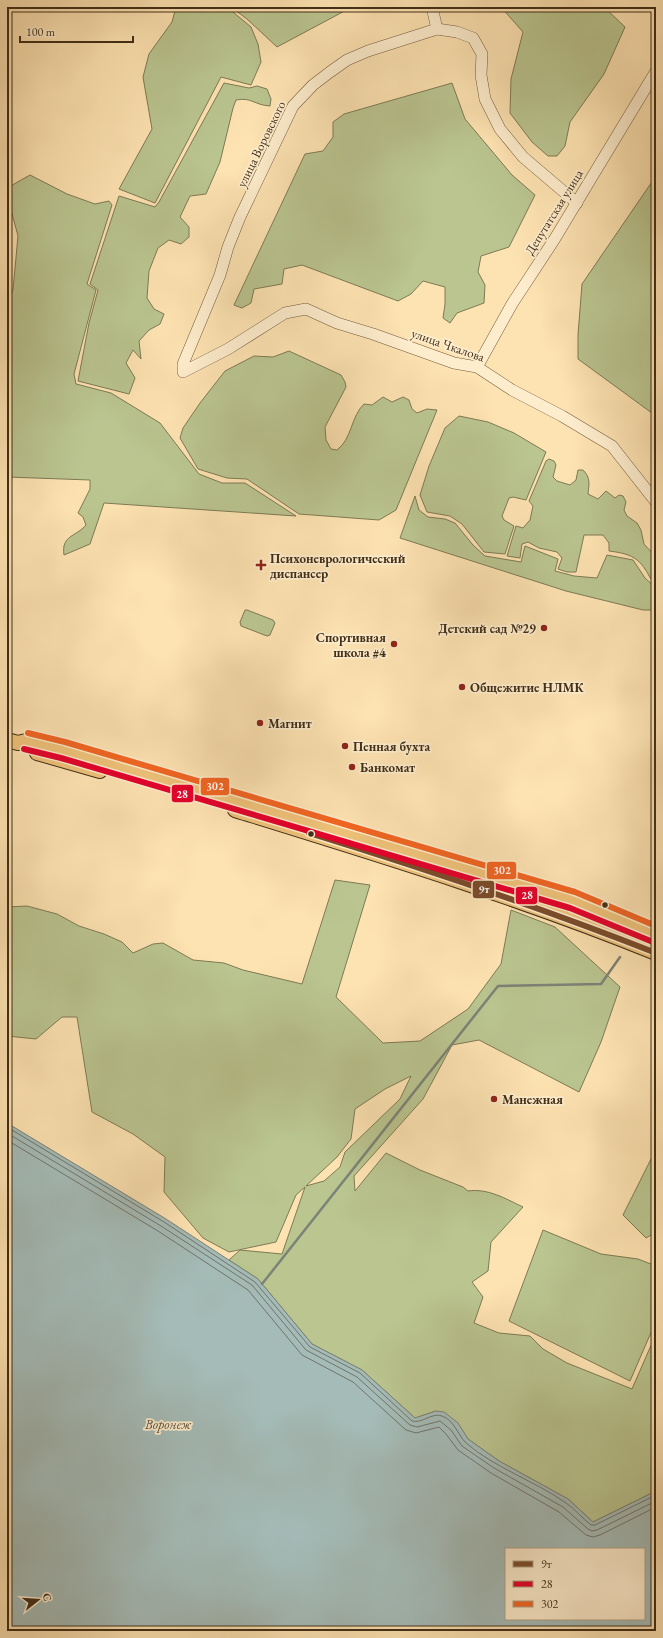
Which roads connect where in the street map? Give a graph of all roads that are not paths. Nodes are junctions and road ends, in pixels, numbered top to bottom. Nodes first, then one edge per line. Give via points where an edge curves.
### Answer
1 (432, 7) edge
2 (437, 29) junction
3 (656, 71) edge
4 (577, 203) junction
5 (477, 367) junction
6 (183, 372) joint
7 (656, 502) edge
8 (13, 741) edge
9 (186, 791) junction
10 (656, 935) edge
11 (656, 953) edge

1 - 2 street
2 - 4 street, улица Воровского via 457,32 476,41 482,54 481,75 486,99 500,129 523,157
2 - 6 street, улица Воровского via 390,43 347,60 313,85 293,106 240,217 220,275 183,364
3 - 4 street, Депутатская улица
4 - 5 street, Депутатская улица via 512,304
5 - 6 street, улица Чкалова via 454,363 337,323 306,309 285,313 228,349
5 - 7 street, улица Чкалова via 512,390 612,446
8 - 9 main road via 26,741 63,750
9 - 10 main road via 373,840 573,900
9 - 11 main road via 570,918

